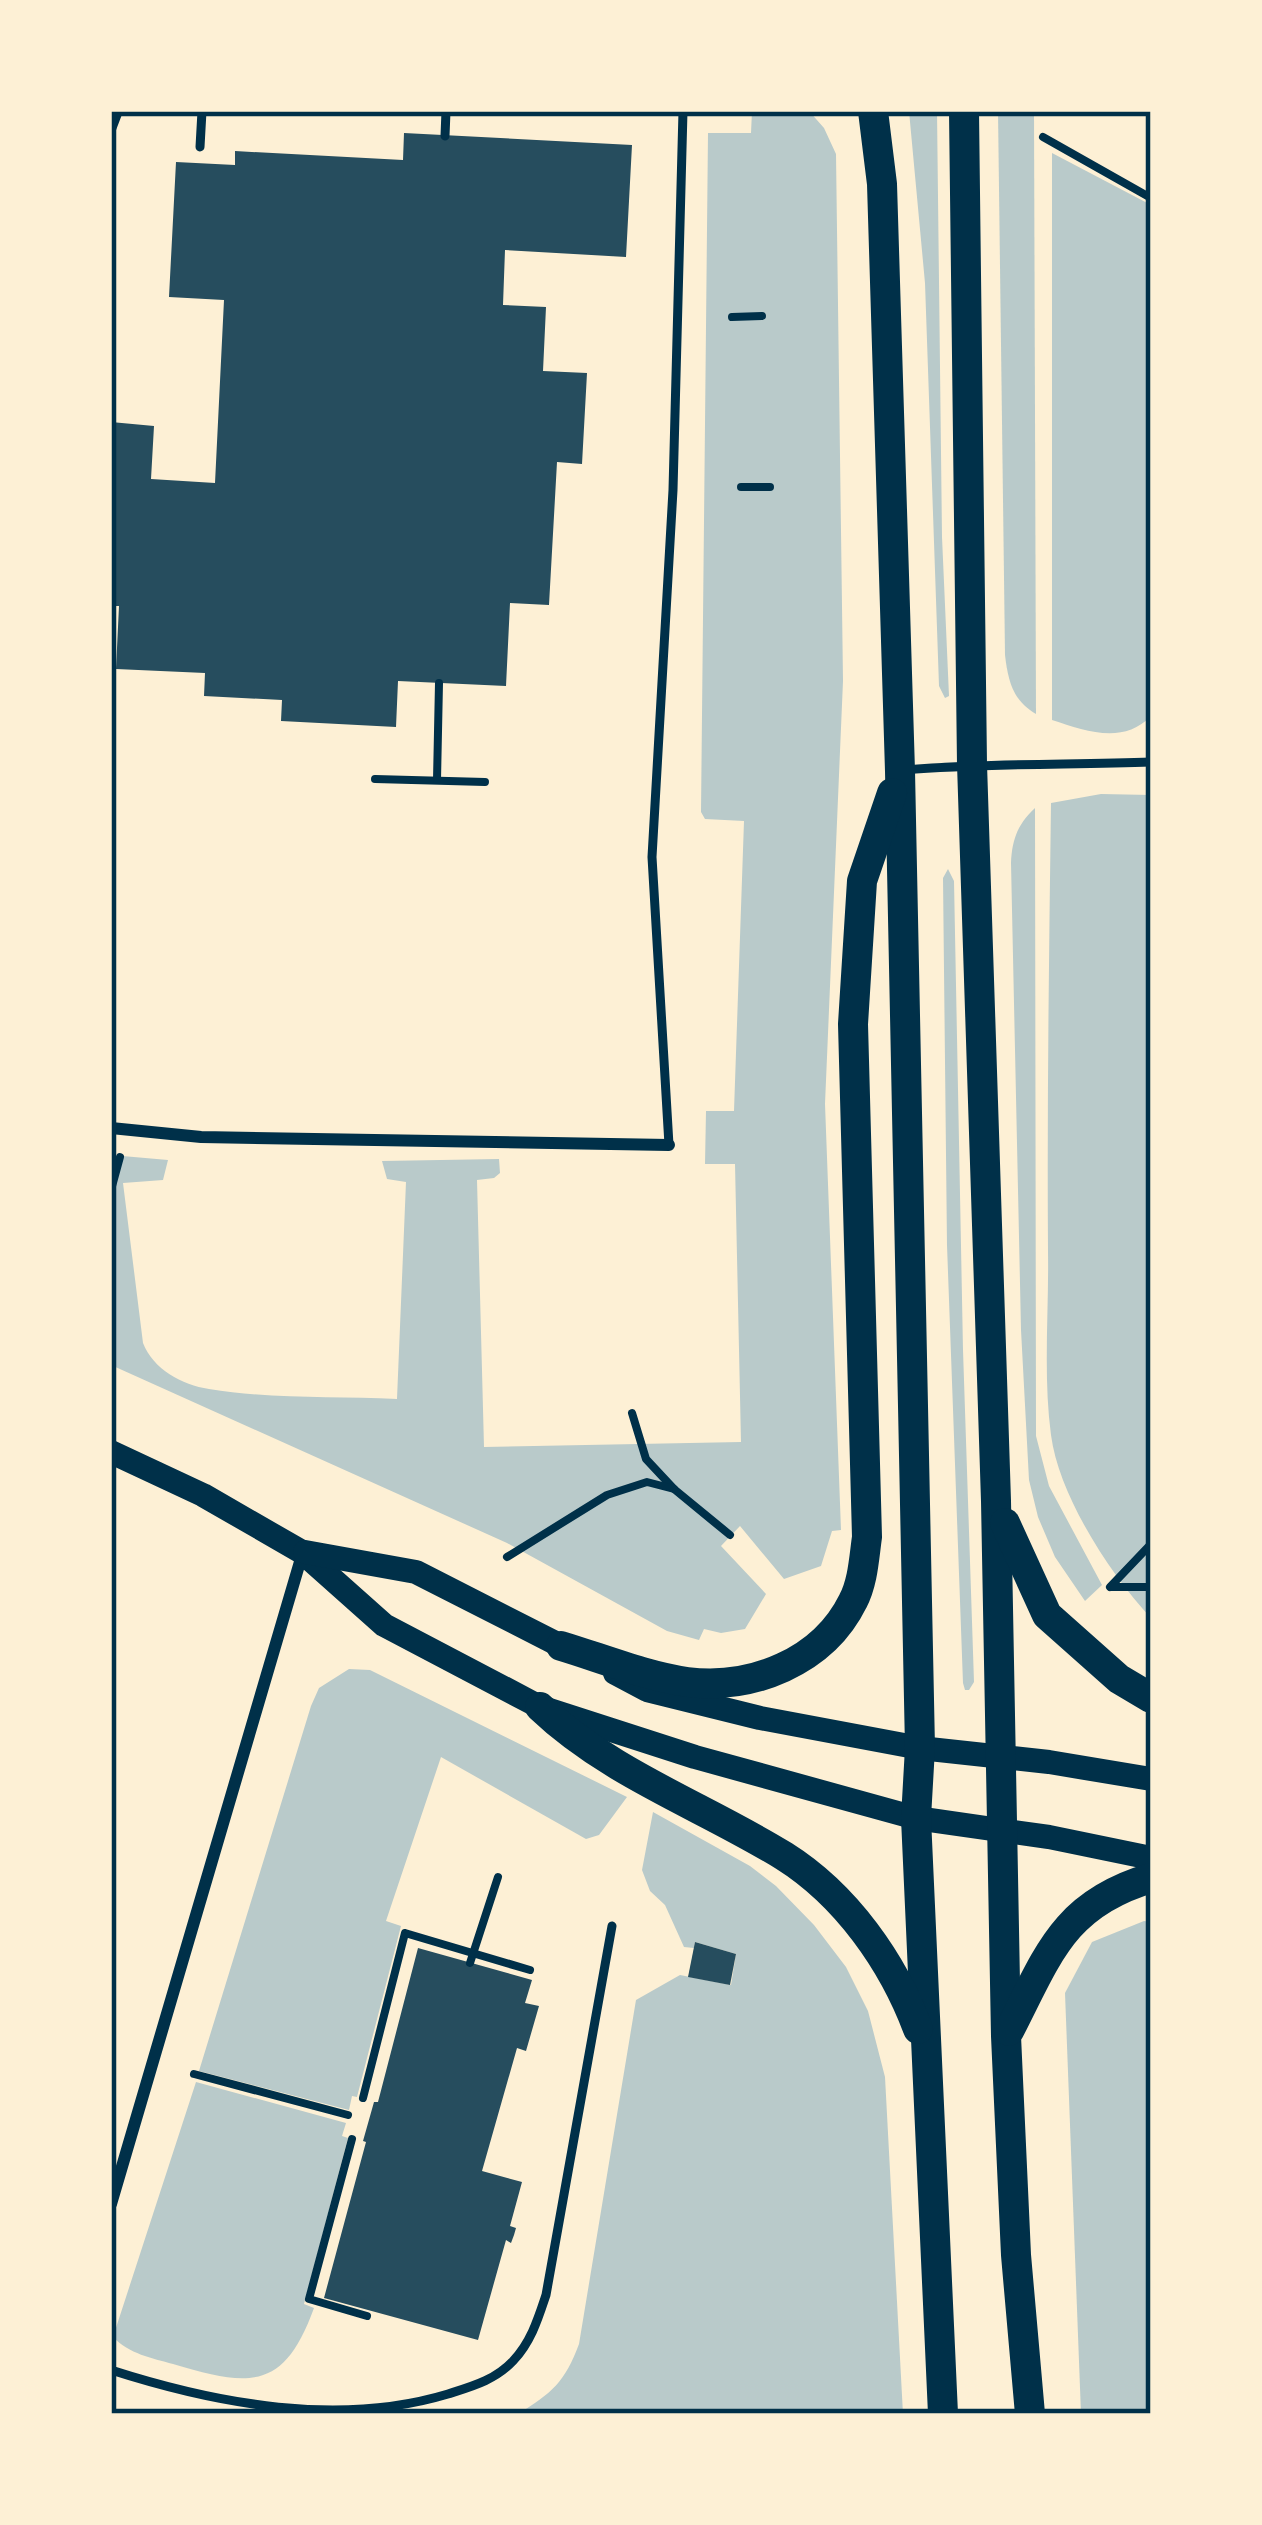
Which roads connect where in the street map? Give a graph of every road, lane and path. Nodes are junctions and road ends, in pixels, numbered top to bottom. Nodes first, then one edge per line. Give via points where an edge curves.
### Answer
1 (119, 111) edge
2 (202, 111) edge
3 (446, 111) edge
4 (683, 111) edge
5 (873, 111) edge
6 (964, 111) edge
7 (111, 132) edge
8 (445, 136) dead end
9 (1043, 136) dead end
10 (200, 147) dead end
11 (1151, 197) edge
12 (762, 316) dead end
13 (732, 317) dead end
14 (741, 487) dead end
15 (770, 487) dead end
16 (439, 682) dead end
17 (1151, 761) edge
18 (972, 764) junction
19 (900, 771) junction
20 (375, 778) dead end
21 (437, 780) junction
22 (485, 782) dead end
23 (111, 1128) edge
24 (669, 1145) joint
25 (120, 1156) dead end
26 (111, 1190) edge
27 (632, 1413) dead end
28 (111, 1452) edge
29 (674, 1490) junction
30 (996, 1501) junction
31 (730, 1534) dead end
32 (1151, 1544) edge
33 (302, 1552) junction
34 (507, 1557) dead end
35 (1151, 1587) edge
36 (561, 1646) junction
37 (1151, 1698) edge
38 (540, 1707) junction
39 (920, 1748) junction
40 (1001, 1756) junction
41 (1151, 1779) edge
42 (916, 1818) junction
43 (1004, 1830) junction
44 (1151, 1858) edge
45 (498, 1876) dead end
46 (1151, 1878) edge
47 (612, 1926) dead end
48 (472, 1958) junction
49 (530, 1970) dead end
50 (1006, 2036) junction
51 (927, 2051) junction
52 (194, 2074) dead end
53 (363, 2098) dead end
54 (348, 2115) dead end
55 (352, 2139) dead end
56 (111, 2143) edge
57 (128, 2151) junction
58 (111, 2204) edge
59 (367, 2316) dead end
60 (111, 2371) edge
61 (943, 2414) edge
62 (1030, 2414) edge

1 - 7 path
2 - 10 lane
3 - 8 lane
4 - 24 lane via 652,857
5 - 19 main road via 882,184
6 - 18 main road
9 - 11 path
12 - 13 path
14 - 15 path
16 - 21 path
17 - 18 lane
18 - 19 lane
18 - 30 main road
19 - 36 main road via 862,881 854,1024 867,1537 855,1598 811,1653 736,1683 685,1682
19 - 39 main road
20 - 21 path
21 - 22 path
23 - 24 street via 201,1137
25 - 26 path
27 - 29 path via 646,1460
28 - 33 main road
29 - 31 path
29 - 34 path via 646,1482 607,1495
30 - 37 main road via 1047,1615
30 - 40 main road
32 - 35 path via 1110,1588
33 - 36 main road via 416,1572
33 - 38 main road via 384,1625
33 - 57 street
36 - 39 main road via 647,1690
38 - 42 main road
38 - 51 main road via 574,1739 820,1884 887,1963
39 - 40 main road
39 - 42 main road
40 - 41 main road
40 - 43 main road
42 - 43 main road
42 - 51 main road
43 - 44 main road
43 - 50 main road
45 - 48 path
46 - 50 main road via 1086,1907
47 - 60 lane via 546,2295 512,2362 486,2382 363,2409 268,2407
48 - 49 path
48 - 53 path via 405,1933
50 - 62 main road
51 - 61 main road
52 - 54 path
55 - 59 path via 309,2299
56 - 57 street
57 - 58 street

